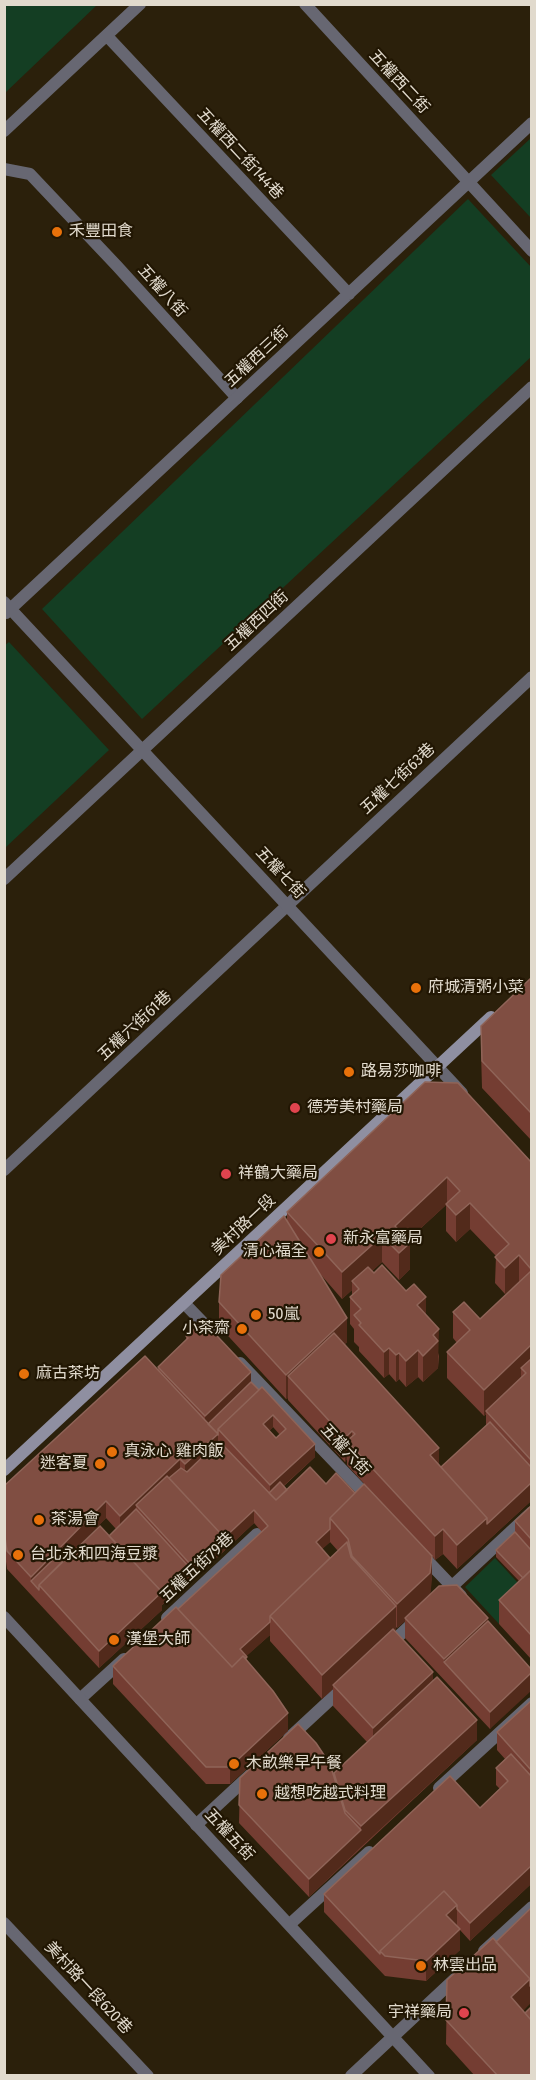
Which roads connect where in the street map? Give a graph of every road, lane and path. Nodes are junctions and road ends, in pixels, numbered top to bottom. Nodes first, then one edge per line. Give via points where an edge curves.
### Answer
1 (140, 4) edge
2 (305, 4) edge
3 (106, 36) junction
4 (531, 123) edge
5 (4, 130) edge
6 (4, 169) edge
7 (468, 182) junction
8 (531, 251) edge
9 (349, 294) junction
10 (531, 387) edge
11 (237, 398) junction
12 (6, 608) edge
13 (531, 676) edge
14 (142, 750) junction
15 (4, 879) edge
16 (288, 905) junction
17 (497, 1011) edge
18 (437, 1067) junction
19 (469, 1100) edge
20 (4, 1170) edge
21 (184, 1303) junction
22 (216, 1337) edge
23 (233, 1354) edge
24 (4, 1470) edge
25 (379, 1509) edge
26 (531, 1512) edge
27 (257, 1534) edge
28 (411, 1544) edge
29 (452, 1586) junction
30 (468, 1604) edge
31 (4, 1617) edge
32 (156, 1628) edge
33 (131, 1652) edge
34 (375, 1658) edge
35 (350, 1682) edge
36 (80, 1699) junction
37 (531, 1703) edge
38 (281, 1745) edge
39 (256, 1769) edge
40 (428, 1798) edge
41 (196, 1825) junction
42 (376, 1845) edge
43 (531, 1907) edge
44 (4, 1923) edge
45 (290, 1924) junction
46 (393, 2036) junction
47 (148, 2076) edge
48 (351, 2076) edge
49 (429, 2076) edge

1 - 3 street
2 - 7 street, 五權西二街
3 - 5 street
3 - 9 street, 五權西二街144巷
4 - 7 street, 五權西三街
6 - 11 street, 五權八街 via 30,174
7 - 8 street
7 - 9 street, 五權西三街
9 - 11 street, 五權西三街
10 - 14 street, 五權西四街
11 - 12 street, 五權西三街
12 - 14 street, 五權七街
13 - 16 street, 五權七街63巷
14 - 15 street, 五權西四街
14 - 16 street, 五權七街
16 - 18 street, 五權七街
16 - 20 street, 五權六街61巷
17 - 18 street, 美村路一段
18 - 19 street, 五權七街
18 - 21 street, 美村路一段
21 - 22 street
21 - 24 street, 美村路一段
23 - 25 street, 五權六街
26 - 29 street
27 - 32 street, 五權五街79巷
28 - 29 street
29 - 30 street
29 - 34 street
31 - 36 street, 五權五街
33 - 36 street
35 - 38 street
36 - 41 street, 五權五街
37 - 40 street
39 - 41 street
41 - 45 street, 五權五街
42 - 45 street
43 - 46 street
44 - 47 street, 美村路一段620巷
45 - 46 street, 五權五街
46 - 48 street
46 - 49 street, 五權五街

